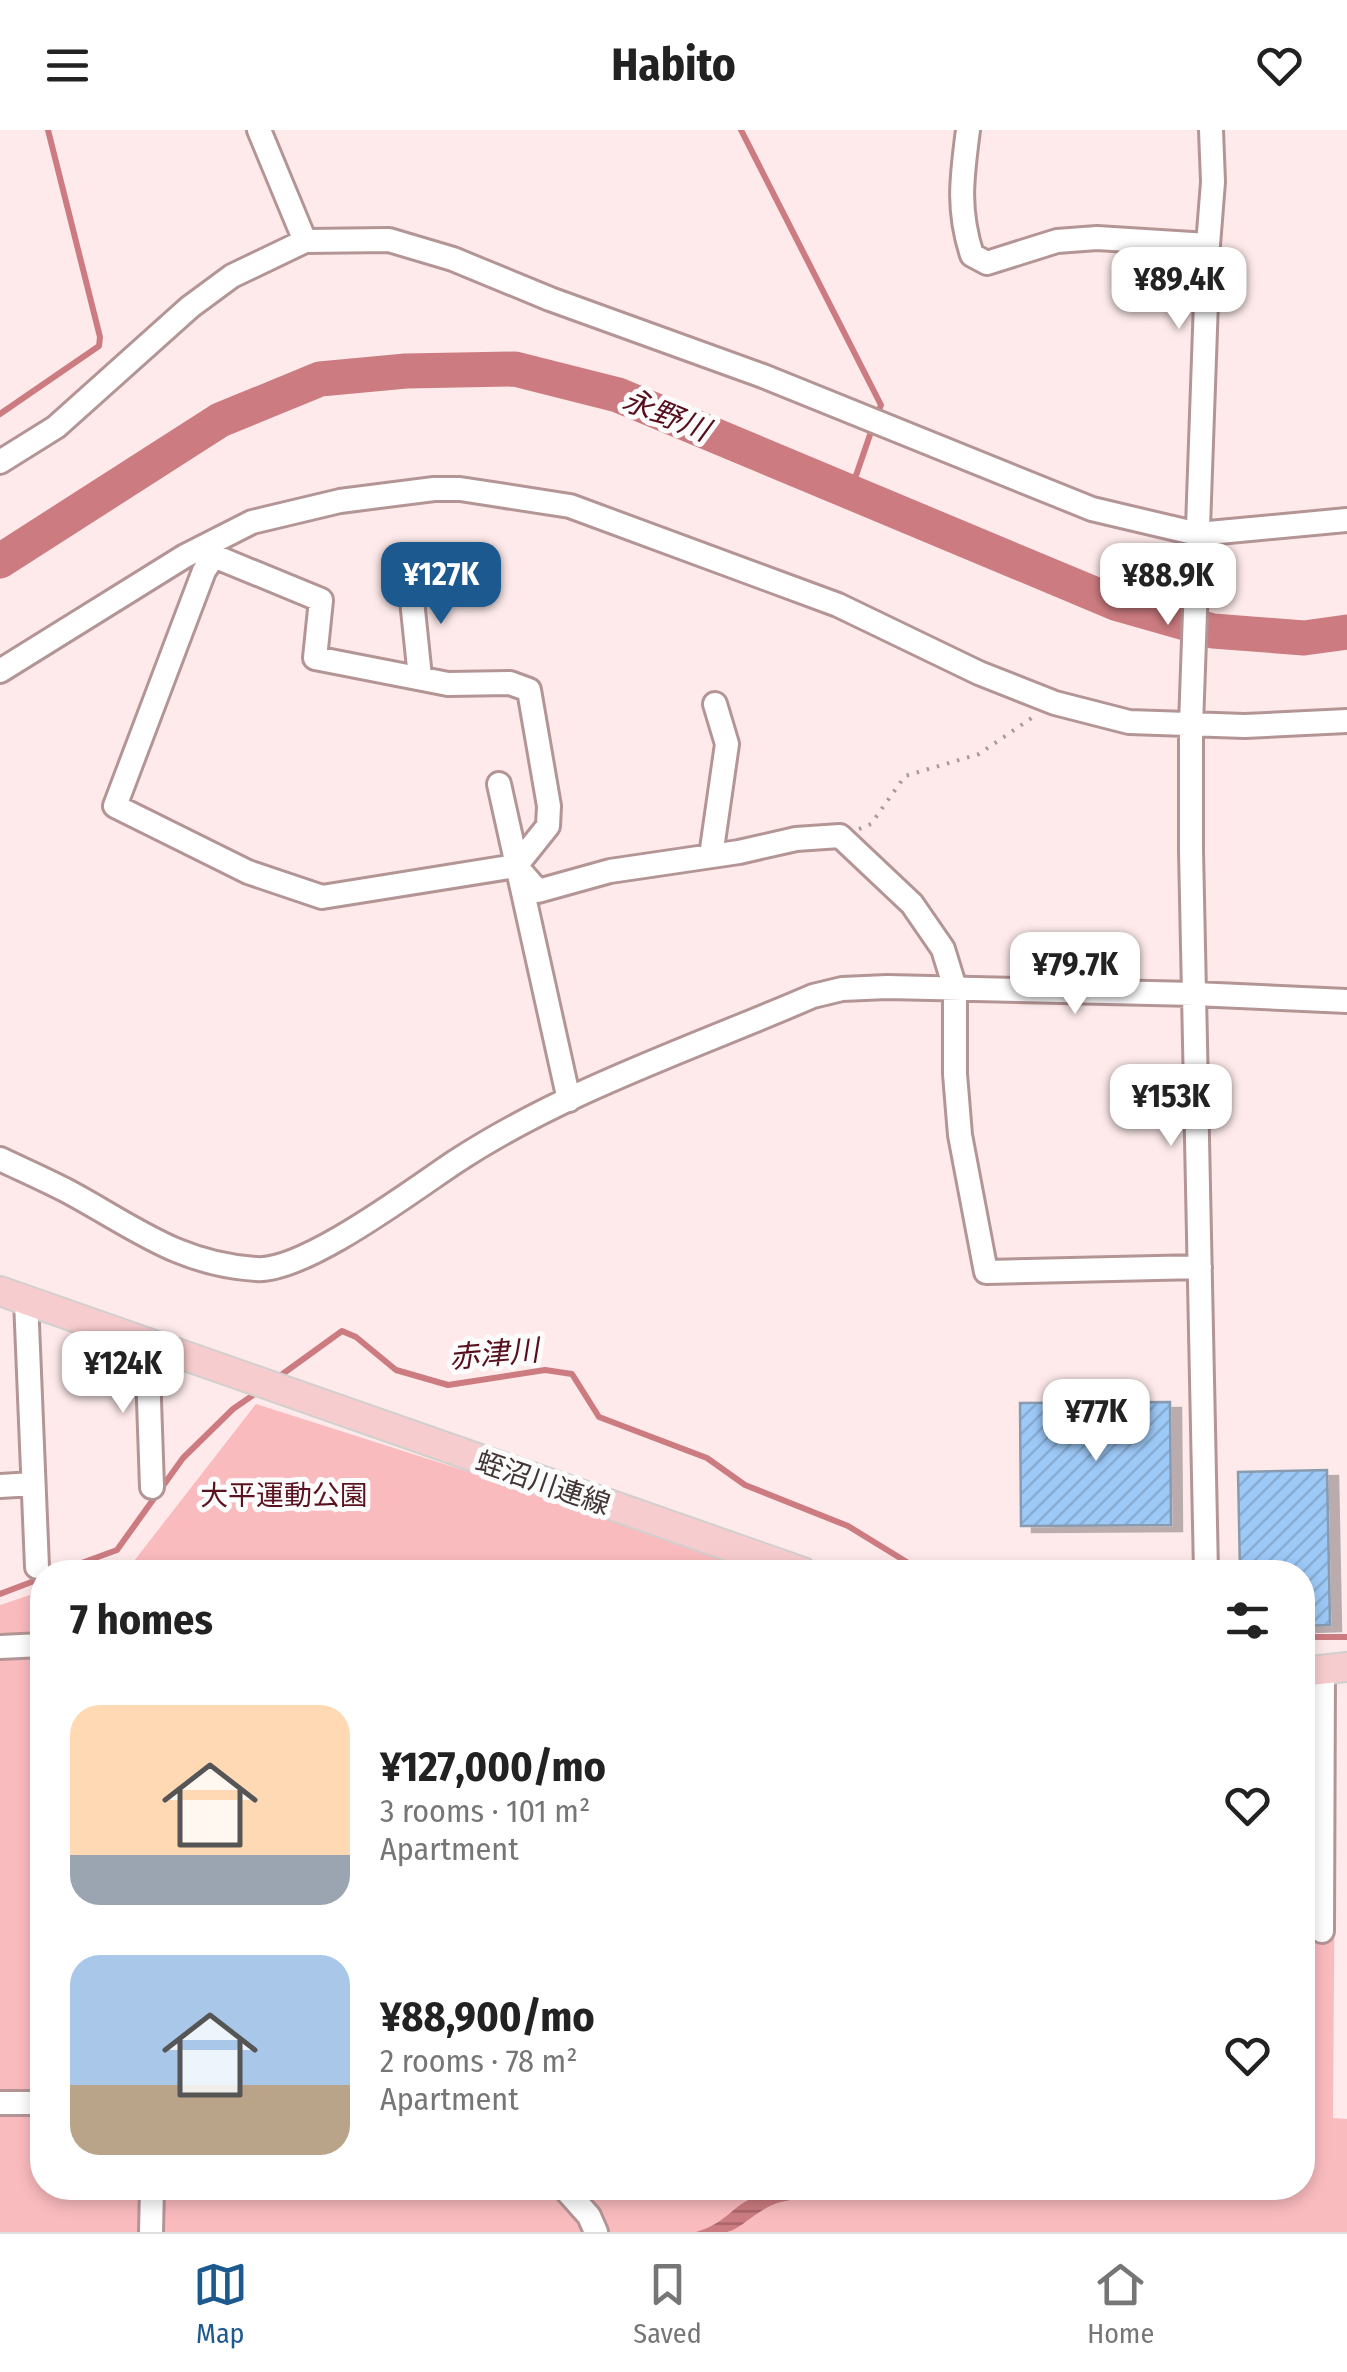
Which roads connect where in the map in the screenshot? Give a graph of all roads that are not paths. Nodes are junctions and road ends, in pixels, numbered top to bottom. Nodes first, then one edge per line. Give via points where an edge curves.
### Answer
1 (258, 130) edge
2 (968, 130) edge
3 (1211, 130) edge
4 (305, 241) junction
5 (1208, 245) junction
6 (0, 462) edge
7 (1347, 520) edge
8 (1198, 534) junction
9 (410, 581) dead end
10 (0, 671) edge
11 (420, 677) junction
12 (715, 704) dead end
13 (1347, 721) edge
14 (1191, 724) junction
15 (499, 784) dead end
16 (711, 856) junction
17 (516, 866) junction
18 (955, 988) junction
19 (1195, 994) junction
20 (1347, 1001) edge
21 (569, 1100) junction
22 (0, 1159) edge
23 (1200, 1267) junction
24 (13, 1296) edge
25 (146, 1343) junction
26 (34, 1484) junction
27 (0, 1486) edge
28 (152, 1488) dead end
29 (37, 1560) edge
30 (769, 1560) edge
31 (1206, 1560) edge
32 (30, 1646) edge
33 (0, 1647) edge
34 (1324, 1670) edge
35 (1315, 1778) edge
36 (1315, 1849) edge
37 (1322, 1932) dead end
38 (30, 2103) edge
39 (0, 2104) edge
40 (152, 2200) edge
41 (574, 2200) edge
42 (151, 2232) edge
43 (596, 2232) edge

1 - 4 street
2 - 5 street via 960,197 972,256 987,263 1058,241 1096,238
3 - 5 street
4 - 6 street via 204,296 56,427
4 - 8 street via 389,240 453,259 1092,509
5 - 8 street
7 - 8 street
8 - 14 street
9 - 11 street
10 - 14 street via 252,522 340,501 460,489 570,506 838,605 1055,703 1129,722
11 - 17 street via 528,690 548,826
11 - 17 street via 314,658 321,600 214,556 116,806 234,866 322,897
12 - 16 street via 727,744
13 - 14 street
14 - 19 street
15 - 17 street
16 - 17 street via 610,870 538,891
16 - 18 street via 840,836 912,904 943,949
17 - 21 street
18 - 19 street
18 - 21 street via 842,989 814,996
18 - 23 street via 960,1135 986,1272
19 - 20 street
19 - 23 street
21 - 22 street via 501,1134 330,1243 260,1270 170,1250
23 - 31 street
24 - 25 main road
24 - 26 street
25 - 28 street
25 - 30 main road, 蛭沼川連線
26 - 27 street
26 - 29 street
32 - 33 street
34 - 35 street
36 - 37 street
38 - 39 street
40 - 42 street
41 - 43 street

